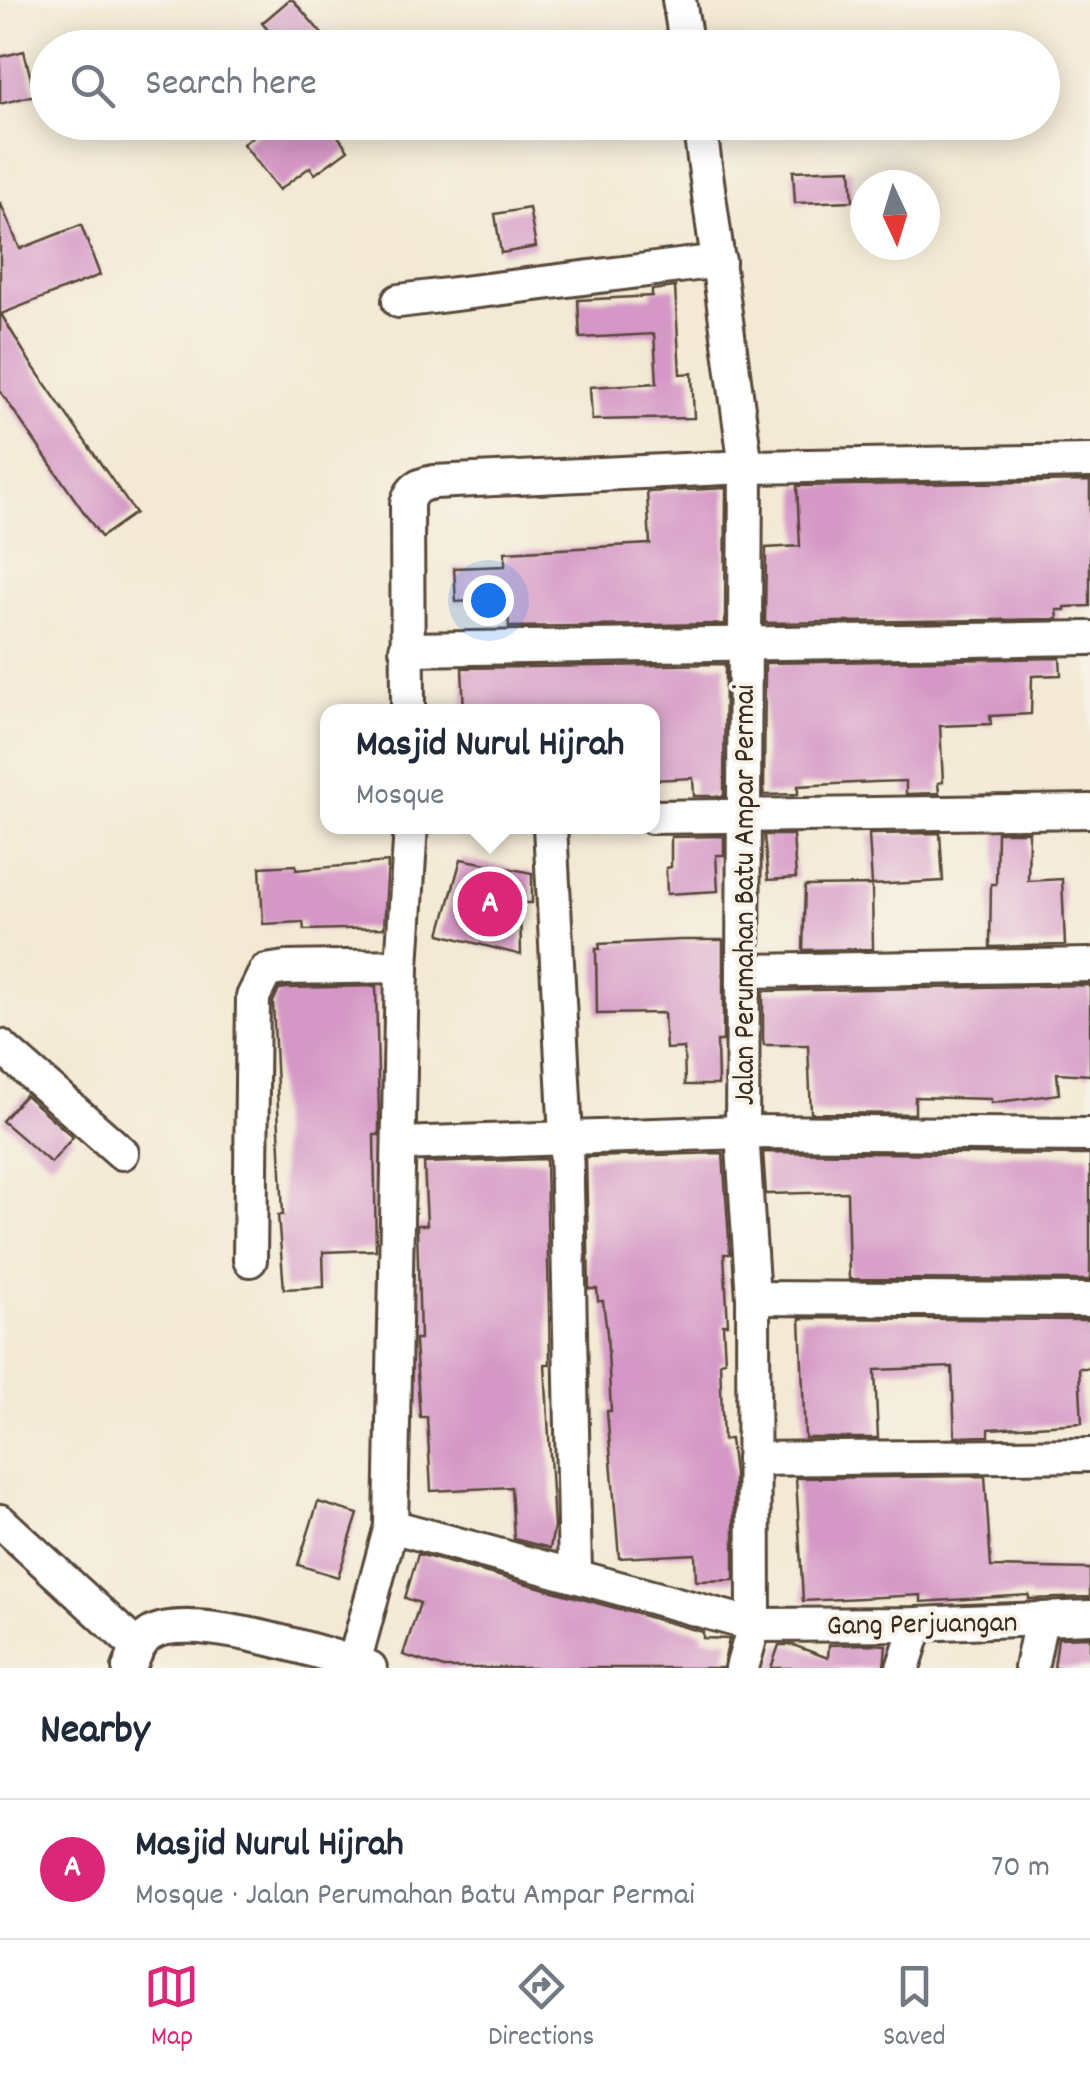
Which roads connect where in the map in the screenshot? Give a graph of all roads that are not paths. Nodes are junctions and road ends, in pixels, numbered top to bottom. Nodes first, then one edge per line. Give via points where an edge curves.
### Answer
1 (679, 0) edge
2 (684, 30) edge
3 (702, 140) edge
4 (719, 261) junction
5 (400, 302) dead end
6 (1090, 461) edge
7 (746, 467) junction
8 (1090, 638) edge
9 (744, 643) junction
10 (406, 649) junction
11 (408, 704) edge
12 (1090, 812) edge
13 (660, 816) edge
14 (742, 816) junction
15 (410, 834) edge
16 (550, 834) edge
17 (1090, 965) edge
18 (402, 966) junction
19 (746, 971) junction
20 (0, 1046) edge
21 (742, 1132) junction
22 (1090, 1135) edge
23 (566, 1138) junction
24 (400, 1144) junction
25 (122, 1152) dead end
26 (250, 1260) dead end
27 (753, 1298) junction
28 (1090, 1300) edge
29 (1090, 1455) edge
30 (753, 1460) junction
31 (0, 1521) edge
32 (391, 1526) junction
33 (574, 1574) junction
34 (1090, 1618) edge
35 (1041, 1619) junction
36 (917, 1624) junction
37 (754, 1625) junction
38 (133, 1658) edge
39 (362, 1666) edge
40 (742, 1668) edge
41 (903, 1668) edge
42 (1031, 1668) edge

1 - 2 street
3 - 4 street, Jalan Perumahan Batu Ampar Permai
4 - 5 street
4 - 7 street, Jalan Perumahan Batu Ampar Permai
6 - 7 street
7 - 9 street, Jalan Perumahan Batu Ampar Permai
7 - 10 street via 418,485 407,504
8 - 9 street
9 - 10 street
9 - 14 street, Jalan Perumahan Batu Ampar Permai
10 - 11 street
12 - 14 street
13 - 14 street
14 - 19 street, Jalan Perumahan Batu Ampar Permai
15 - 18 street
16 - 23 street
17 - 19 street
18 - 24 street
18 - 26 street via 266,971 252,996
19 - 21 street, Jalan Perumahan Batu Ampar Permai
20 - 25 street
21 - 22 street
21 - 23 street
21 - 27 street, Jalan Perumahan Batu Ampar Permai
23 - 24 street
23 - 33 street
24 - 32 street
27 - 28 street
27 - 30 street, Jalan Perumahan Batu Ampar Permai
29 - 30 street
30 - 37 street, Jalan Perumahan Batu Ampar Permai
31 - 38 street
32 - 33 street, Gang Perjuangan
32 - 39 street
33 - 37 street, Gang Perjuangan
34 - 35 street, Gang Perjuangan
35 - 36 street, Gang Perjuangan
35 - 42 street
36 - 37 street, Gang Perjuangan
36 - 41 street
37 - 40 street, Jalan Perumahan Batu Ampar Permai
38 - 39 street via 149,1634 173,1626 237,1632

